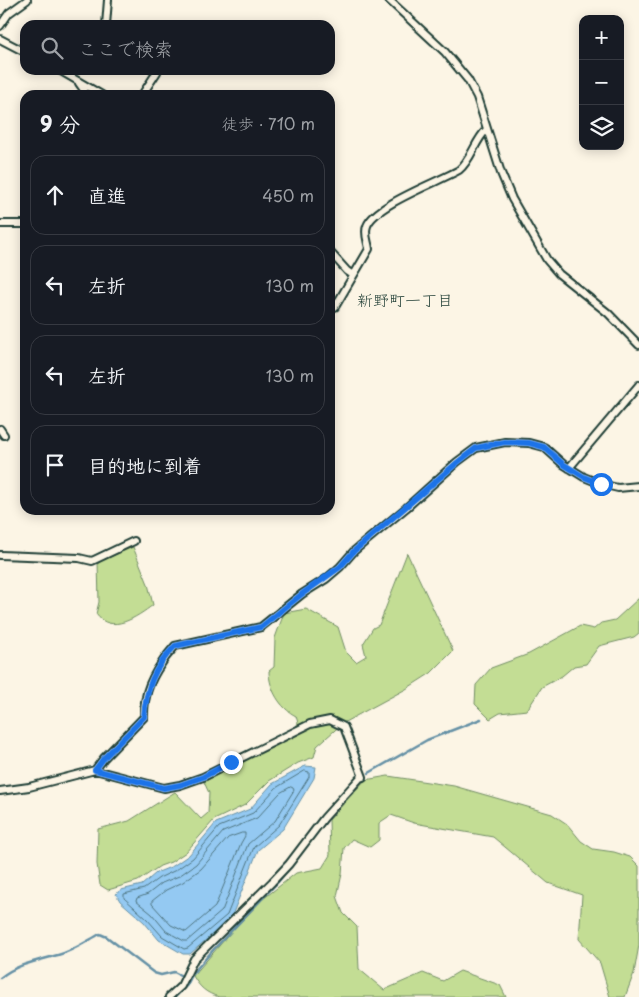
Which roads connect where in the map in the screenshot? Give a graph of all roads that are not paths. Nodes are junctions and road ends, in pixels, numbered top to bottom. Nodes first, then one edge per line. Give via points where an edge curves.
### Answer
1 (27, 0) edge
2 (108, 0) edge
3 (389, 0) edge
4 (106, 20) edge
5 (0, 26) edge
6 (0, 39) edge
7 (20, 49) edge
8 (68, 75) edge
9 (155, 75) edge
10 (77, 80) junction
11 (84, 90) edge
12 (94, 90) edge
13 (145, 90) edge
14 (487, 129) junction
15 (0, 224) edge
16 (20, 224) edge
17 (335, 258) edge
18 (353, 275) junction
19 (335, 307) dead end
20 (639, 344) edge
21 (639, 385) edge
22 (569, 468) junction
23 (639, 486) edge
24 (134, 542) dead end
25 (0, 554) edge
26 (95, 770) junction
27 (0, 791) edge
28 (169, 997) edge

1 - 5 street via 9,13
2 - 4 street
3 - 14 street via 462,71 477,98
6 - 7 street
8 - 10 street
9 - 13 street
10 - 11 street
10 - 12 street
14 - 18 street via 459,170 394,202 373,217 365,233 369,249
14 - 20 street via 512,199 547,260
15 - 16 street
17 - 18 street
18 - 19 street
21 - 22 street
22 - 23 street via 601,484 618,488
22 - 26 street via 544,447 529,443 505,442 476,448 354,551 340,567 261,627 175,646 149,685 144,717
24 - 25 street via 92,560
26 - 27 street via 29,788
26 - 28 street via 164,788 180,785 203,777 310,724 330,720 344,727 363,777 324,818 272,882 194,959 181,986

